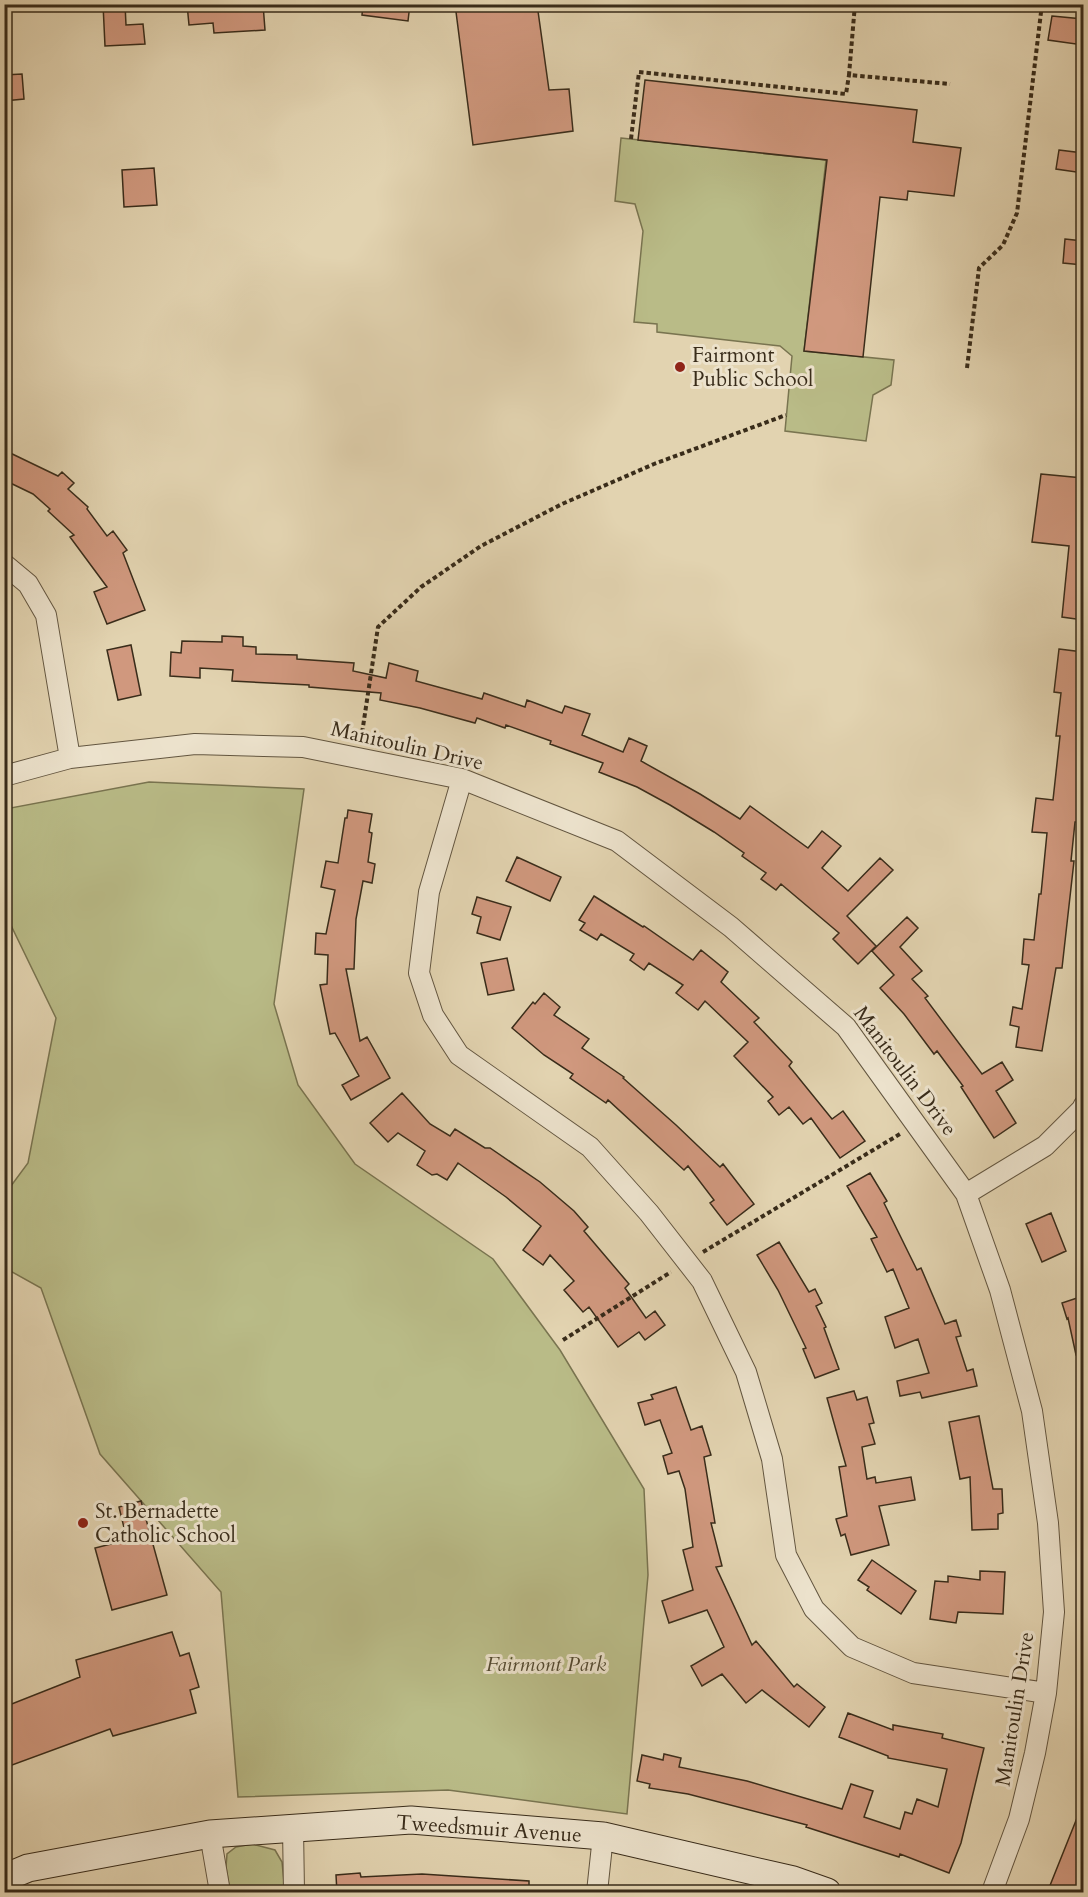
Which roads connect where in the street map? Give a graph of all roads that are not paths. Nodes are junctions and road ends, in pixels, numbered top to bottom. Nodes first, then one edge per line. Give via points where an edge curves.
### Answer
1 (4, 249) edge
2 (4, 271) edge
3 (4, 564) edge
4 (70, 758) junction
5 (4, 776) edge
6 (462, 779) junction
7 (1083, 1105) edge
8 (966, 1194) junction
9 (1046, 1693) junction
10 (293, 1828) junction
11 (210, 1834) junction
12 (603, 1836) junction
13 (4, 1878) edge
14 (220, 1893) edge
15 (294, 1893) edge
16 (597, 1893) edge
17 (827, 1893) edge
18 (992, 1893) edge

1 - 2 lane
3 - 4 street via 28,584 46,615
4 - 5 street, Manitoulin Drive
4 - 6 street, Manitoulin Drive via 195,744 303,747
6 - 8 street, Manitoulin Drive via 618,841 731,927 846,1026
6 - 9 street via 429,892 423,938 419,973 433,1015 459,1055 590,1147 702,1281 746,1372 772,1459 786,1555 814,1610 852,1647 913,1673
7 - 8 street via 1045,1146
8 - 9 street, Manitoulin Drive via 1000,1290 1032,1411 1048,1523 1054,1611
9 - 18 street, Manitoulin Drive via 1019,1819
10 - 11 street, Tweedsmuir Avenue
10 - 12 street, Tweedsmuir Avenue via 411,1820
10 - 15 street
11 - 13 street, Tweedsmuir Avenue via 28,1868
11 - 14 street
12 - 16 street
12 - 17 street, Tweedsmuir Avenue via 793,1880

